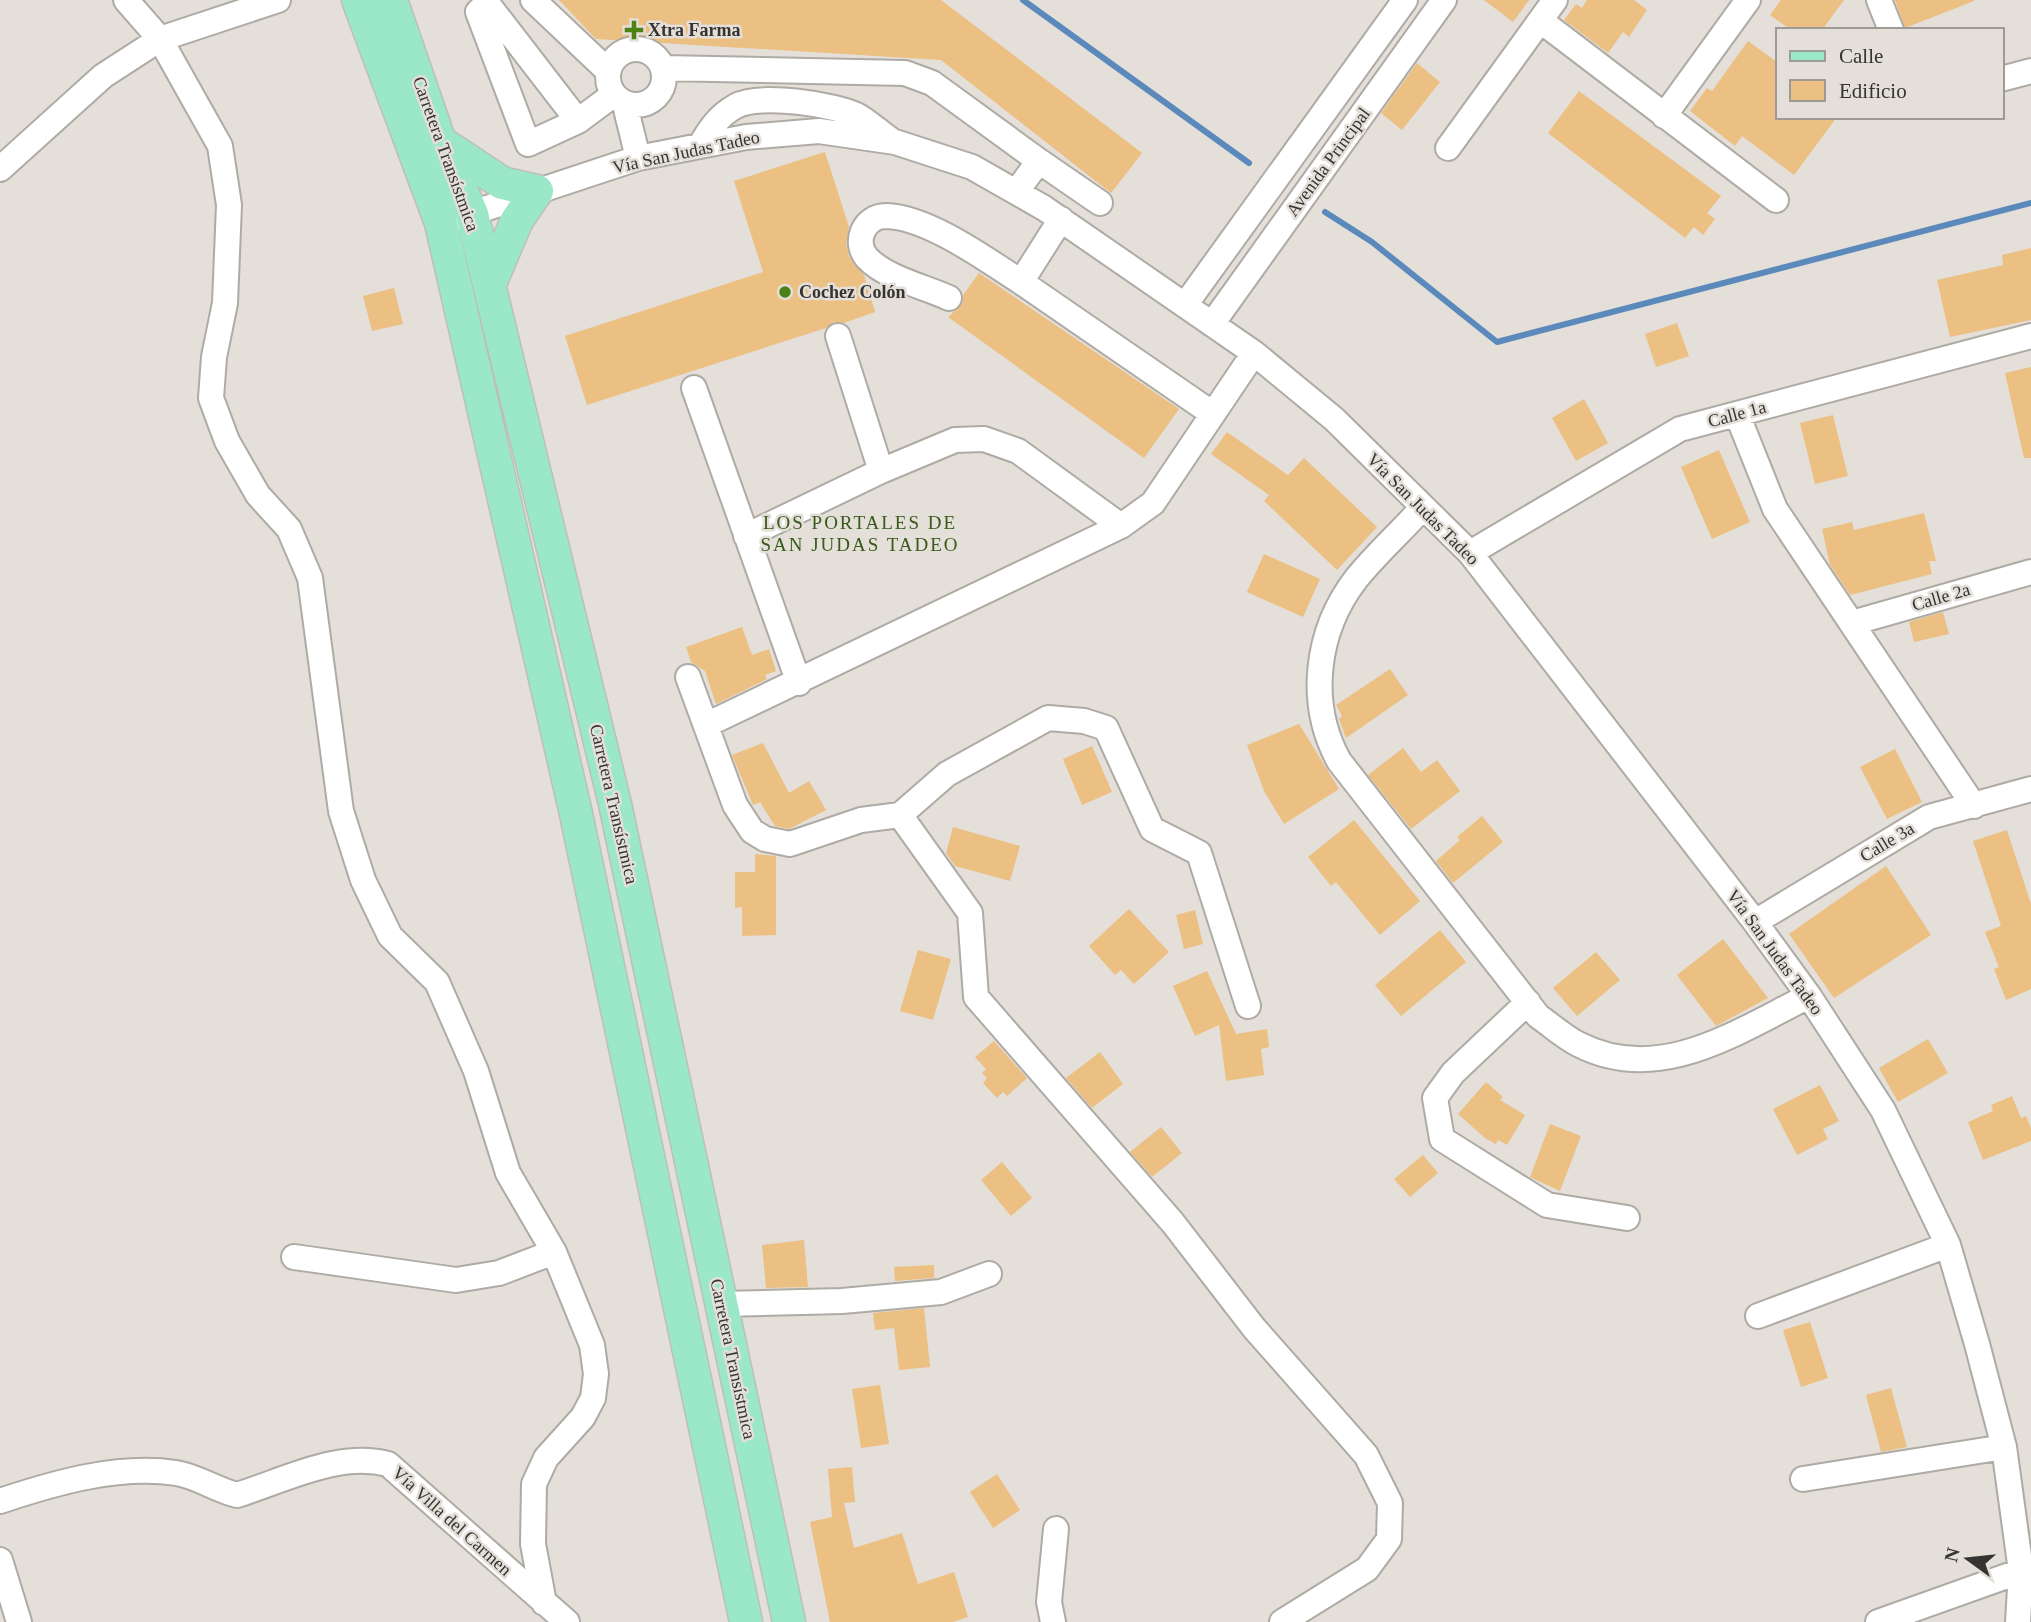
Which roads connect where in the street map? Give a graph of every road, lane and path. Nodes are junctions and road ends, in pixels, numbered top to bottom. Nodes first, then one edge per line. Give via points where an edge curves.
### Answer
1 (126, 0) edge
2 (278, 0) edge
3 (358, 0) edge
4 (391, 0) edge
5 (533, 0) edge
6 (1405, 0) edge
7 (1444, 0) edge
8 (1555, 0) edge
9 (1748, 0) edge
10 (1879, 0) edge
11 (489, 2) edge
12 (1541, 21) junction
13 (1890, 28) edge
14 (160, 39) junction
15 (663, 68) junction
16 (2031, 71) edge
17 (2003, 78) edge
18 (615, 90) junction
19 (1664, 116) junction
20 (578, 121) junction
21 (440, 142) junction
22 (895, 142) junction
23 (700, 146) junction
24 (1448, 148) dead end
25 (638, 158) junction
26 (1039, 161) junction
27 (0, 169) edge
28 (537, 191) junction
29 (1016, 192) junction
30 (1776, 200) dead end
31 (1100, 203) dead end
32 (472, 214) junction
33 (1060, 219) junction
34 (441, 223) junction
35 (1021, 282) junction
36 (489, 286) junction
37 (950, 298) dead end
38 (1185, 305) junction
39 (1212, 324) junction
40 (838, 336) dead end
41 (2031, 336) edge
42 (1255, 353) junction
43 (694, 388) dead end
44 (1213, 414) junction
45 (1737, 414) junction
46 (881, 471) junction
47 (1422, 508) junction
48 (1121, 526) junction
49 (746, 537) junction
50 (1470, 554) junction
51 (2031, 572) edge
52 (1852, 623) junction
53 (688, 677) dead end
54 (799, 684) junction
55 (706, 725) junction
56 (2029, 794) edge
57 (1974, 806) junction
58 (900, 815) junction
59 (1755, 922) junction
60 (1809, 996) junction
61 (1528, 1002) junction
62 (1248, 1006) dead end
63 (1627, 1218) dead end
64 (1948, 1245) junction
65 (554, 1252) junction
66 (294, 1257) dead end
67 (989, 1274) dead end
68 (722, 1304) junction
69 (1758, 1316) dead end
70 (2004, 1447) junction
71 (1803, 1479) dead end
72 (0, 1501) edge
73 (1056, 1529) dead end
74 (0, 1560) edge
75 (2021, 1571) junction
76 (544, 1603) junction
77 (19, 1622) edge
78 (567, 1622) edge
79 (746, 1622) edge
80 (789, 1622) edge
81 (1053, 1622) edge
82 (1282, 1622) edge
83 (1878, 1622) edge
84 (2018, 1622) edge

1 - 14 street
2 - 14 street
3 - 34 main road, Carretera Transístmica
4 - 21 main road, Carretera Transístmica
5 - 18 street
6 - 38 street, Avenida Principal
7 - 39 street, Avenida Principal
8 - 12 street
9 - 19 street
10 - 13 street
11 - 20 street
11 - 20 street via 478,12 528,144
12 - 19 street
12 - 24 street
14 - 27 street via 103,76
14 - 65 street via 220,146 229,205 225,303 211,398 227,441 258,495 289,529 310,578 341,811 363,880 390,936 437,982 476,1071 508,1173
15 - 18 street via 664,84 656,98 641,106
15 - 18 street via 655,56 642,49 627,50 615,58
15 - 26 street via 905,73 932,83
16 - 17 street
18 - 20 street
18 - 25 street
19 - 30 street
21 - 28 main road via 502,183
21 - 32 main road, Carretera Transístmica
22 - 23 street, Vía San Judas Tadeo via 819,131
22 - 23 street via 844,111 753,100 713,124
22 - 29 street, Vía San Judas Tadeo via 971,167
23 - 25 street, Vía San Judas Tadeo
25 - 28 street, Vía San Judas Tadeo
26 - 29 street
26 - 31 street
28 - 32 street, Vía San Judas Tadeo
28 - 36 main road via 517,219
29 - 33 street, Vía San Judas Tadeo
32 - 34 street, Vía San Judas Tadeo
32 - 36 main road, Carretera Transístmica
33 - 35 street
33 - 38 street, Vía San Judas Tadeo
34 - 79 main road, Carretera Transístmica via 576,814
35 - 37 street via 929,228 886,216 870,221 861,232 860,247 876,266
35 - 44 street
36 - 68 main road, Carretera Transístmica via 615,804
38 - 39 street, Vía San Judas Tadeo
39 - 42 street, Vía San Judas Tadeo
40 - 46 street
41 - 45 street, Calle 1a
42 - 44 street
42 - 47 street, Vía San Judas Tadeo via 1334,419
43 - 49 street
44 - 48 street via 1153,503
45 - 50 street, Calle 1a via 1680,429
45 - 52 street via 1775,509
46 - 48 street via 955,440 984,439 1018,451
46 - 49 street
47 - 50 street, Vía San Judas Tadeo
47 - 61 street via 1356,579 1338,607 1322,654 1321,711 1327,739 1339,761
48 - 54 street
49 - 54 street
50 - 59 street, Vía San Judas Tadeo
51 - 52 street, Calle 2a
52 - 57 street
53 - 55 street
54 - 55 street
55 - 58 street via 735,805 752,831 765,839 790,844 862,820
56 - 57 street, Calle 3a
57 - 59 street, Calle 3a via 1929,817
58 - 62 street via 947,774 1048,718 1106,728 1152,829 1199,853
58 - 82 street via 970,913 976,997 1366,1455 1390,1503 1389,1539 1367,1569
59 - 60 street, Vía San Judas Tadeo
60 - 61 street via 1668,1059 1620,1059 1577,1044 1538,1016
60 - 64 street, Vía San Judas Tadeo via 1883,1110
61 - 63 street via 1454,1073 1435,1098 1442,1139 1547,1205
64 - 69 street
64 - 70 street, Vía San Judas Tadeo
65 - 66 street via 499,1273 456,1280
65 - 76 street via 592,1345 596,1374 593,1398 583,1417 545,1458 534,1484 533,1544
67 - 68 street via 941,1292 842,1301
68 - 80 main road, Carretera Transístmica
70 - 71 street
70 - 75 street, Vía San Judas Tadeo
72 - 76 street, Vía Villa del Carmen via 69,1478 157,1471 179,1473 237,1495 346,1460 368,1459 388,1464
73 - 81 street via 1049,1602
74 - 77 street
75 - 83 street
75 - 84 street, Vía San Judas Tadeo
76 - 78 street, Vía Villa del Carmen

